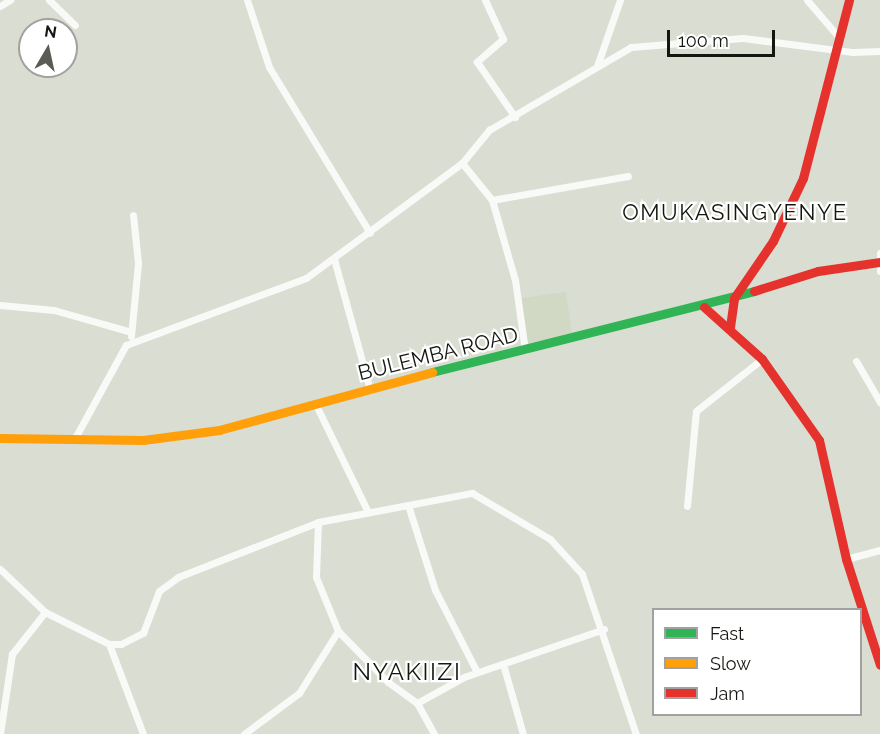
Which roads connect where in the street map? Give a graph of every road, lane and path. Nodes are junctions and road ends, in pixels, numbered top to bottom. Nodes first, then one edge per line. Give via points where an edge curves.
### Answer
1 (10, 0) edge
2 (49, 0) edge
3 (247, 0) edge
4 (485, 0) edge
5 (620, 0) edge
6 (807, 0) edge
7 (849, 0) edge
8 (0, 6) edge
9 (68, 18) edge
10 (837, 35) junction
11 (833, 48) junction
12 (880, 51) edge
13 (597, 66) junction
14 (515, 117) junction
15 (462, 163) junction
16 (628, 176) dead end
17 (492, 200) junction
18 (133, 214) dead end
19 (370, 233) junction
20 (880, 253) edge
21 (334, 260) junction
22 (879, 265) edge
23 (734, 298) junction
24 (0, 305) edge
25 (704, 307) junction
26 (730, 327) junction
27 (131, 332) junction
28 (132, 341) junction
29 (525, 350) junction
30 (762, 359) junction
31 (856, 361) dead end
32 (370, 390) junction
33 (880, 402) edge
34 (316, 405) junction
35 (0, 438) edge
36 (75, 438) junction
37 (408, 505) junction
38 (687, 506) dead end
39 (368, 512) junction
40 (318, 522) junction
41 (880, 550) edge
42 (846, 559) junction
43 (0, 568) edge
44 (862, 608) edge
45 (862, 609) edge
46 (45, 612) junction
47 (604, 629) junction
48 (338, 631) junction
49 (109, 645) junction
50 (503, 664) junction
51 (880, 665) edge
52 (477, 672) junction
53 (417, 703) junction
54 (0, 734) edge
55 (143, 734) edge
56 (244, 734) edge
57 (434, 734) edge
58 (523, 734) edge
59 (636, 734) edge

1 - 8 street
2 - 9 street
3 - 19 street via 269,67
4 - 14 street via 503,39 477,62
5 - 13 street
6 - 10 street
7 - 10 main road
10 - 11 main road
11 - 12 street
11 - 13 street via 743,38 709,38 694,45 655,41
11 - 23 main road via 803,178 773,241
13 - 14 street
14 - 15 street via 476,141
15 - 17 street
15 - 19 street
16 - 17 street
17 - 29 street via 515,280
18 - 27 street via 138,263
19 - 21 street
20 - 22 street
21 - 28 street via 290,285 240,300 170,333
21 - 32 street
22 - 23 main road, BULEMBA ROAD via 818,271
23 - 25 main road, BULEMBA ROAD
23 - 26 main road
24 - 27 street via 54,310
25 - 26 main road
25 - 29 main road, BULEMBA ROAD
26 - 30 main road
27 - 28 street
28 - 36 street via 95,395
29 - 32 main road, BULEMBA ROAD
30 - 38 street via 696,411
30 - 42 main road via 822,447
31 - 33 street
32 - 34 main road, BULEMBA ROAD
34 - 36 main road, BULEMBA ROAD via 179,437
34 - 39 street
35 - 36 main road, BULEMBA ROAD
37 - 39 street
37 - 47 street via 465,492 494,502 572,561 590,587
37 - 52 street via 426,569
39 - 40 street
40 - 48 street via 316,577
40 - 49 street via 171,581 159,591 143,633
41 - 42 street
42 - 44 main road
43 - 46 street
45 - 51 main road
46 - 49 street
46 - 54 street via 12,654
47 - 50 street
47 - 59 street
48 - 53 street via 388,682
48 - 56 street via 299,693
49 - 55 street
50 - 52 street
50 - 58 street
52 - 53 street
53 - 57 street

